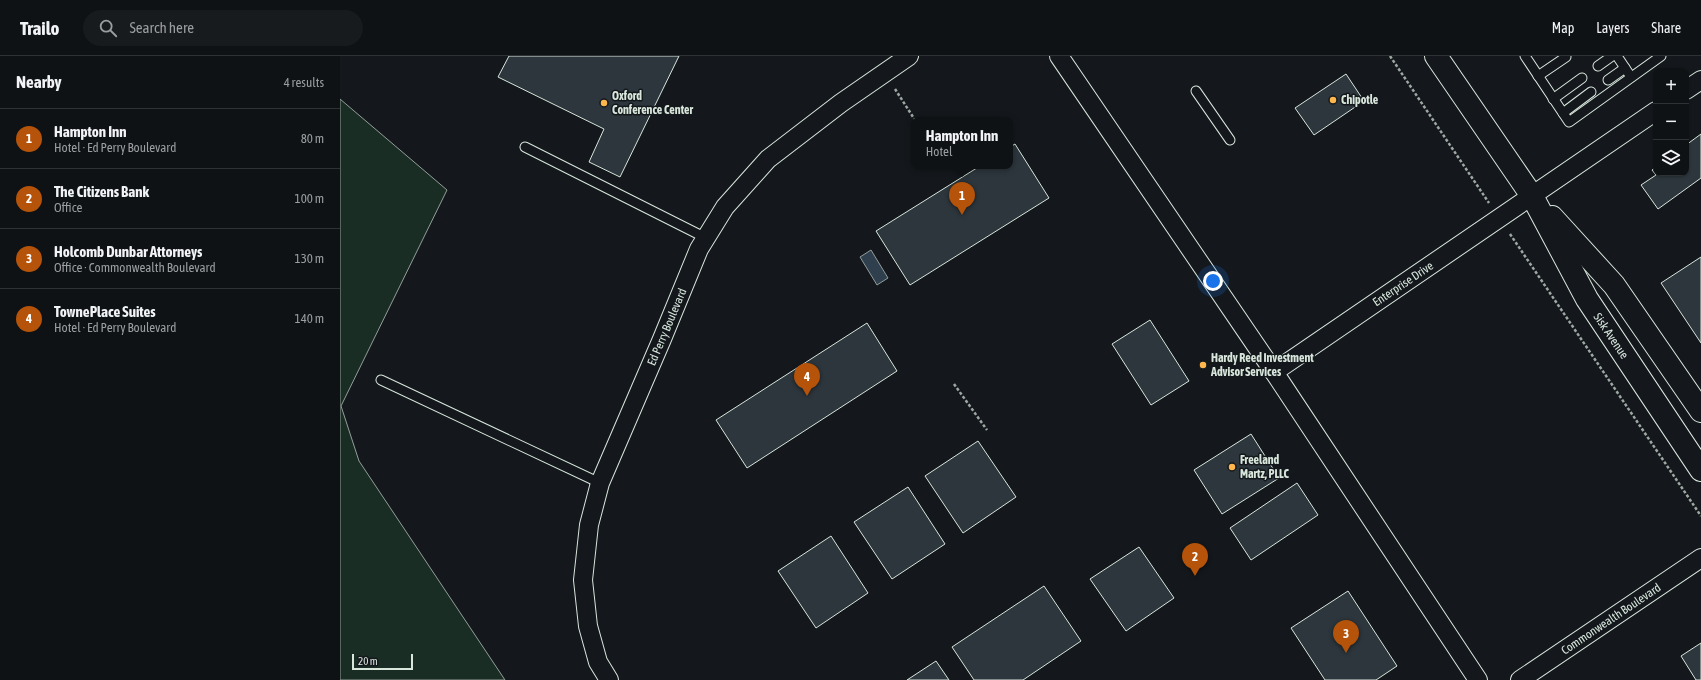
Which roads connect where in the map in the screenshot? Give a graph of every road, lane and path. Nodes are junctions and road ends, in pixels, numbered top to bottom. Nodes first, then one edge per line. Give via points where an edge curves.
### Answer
1 (909, 56) edge
2 (1059, 56) edge
3 (1390, 56) edge
4 (1436, 56) edge
5 (1525, 56) edge
6 (1566, 56) edge
7 (1612, 56) edge
8 (1617, 56) edge
9 (1661, 56) edge
10 (1598, 66) dead end
11 (1625, 68) junction
12 (1538, 76) junction
13 (1631, 77) junction
14 (1582, 78) dead end
15 (1608, 80) dead end
16 (1701, 80) edge
17 (1689, 88) edge
18 (894, 89) dead end
19 (1196, 91) dead end
20 (1591, 92) dead end
21 (1553, 99) junction
22 (1562, 113) junction
23 (1653, 113) edge
24 (913, 117) edge
25 (1230, 140) dead end
26 (525, 147) dead end
27 (1532, 196) junction
28 (1500, 218) junction
29 (706, 238) junction
30 (1274, 372) junction
31 (381, 380) dead end
32 (954, 384) dead end
33 (1701, 411) edge
34 (987, 430) dead end
35 (1701, 470) edge
36 (600, 483) junction
37 (1701, 516) edge
38 (1701, 558) edge
39 (609, 680) edge
40 (1478, 680) edge
41 (1520, 680) edge

1 - 29 street, Ed Perry Boulevard via 841,103 768,159 725,207
2 - 30 street
3 - 28 path
4 - 27 street, Sisk Avenue
5 - 12 lane
6 - 12 lane
7 - 10 lane
8 - 11 lane
9 - 13 lane
11 - 13 lane
11 - 15 lane
12 - 21 lane
13 - 22 lane via 1568,122
14 - 21 lane
16 - 17 street
18 - 24 path
19 - 25 lane
20 - 22 lane
21 - 22 lane
23 - 27 street, Enterprise Drive
26 - 29 lane
27 - 28 street, Enterprise Drive
27 - 33 street, Sisk Avenue via 1614,284
27 - 35 street, Sisk Avenue via 1587,300
28 - 30 street, Enterprise Drive
28 - 37 path
29 - 36 street, Ed Perry Boulevard via 699,249
30 - 40 street
31 - 36 lane
32 - 34 path
36 - 39 street, Ed Perry Boulevard via 589,525 583,580 588,626 598,662
38 - 41 street, Commonwealth Boulevard

